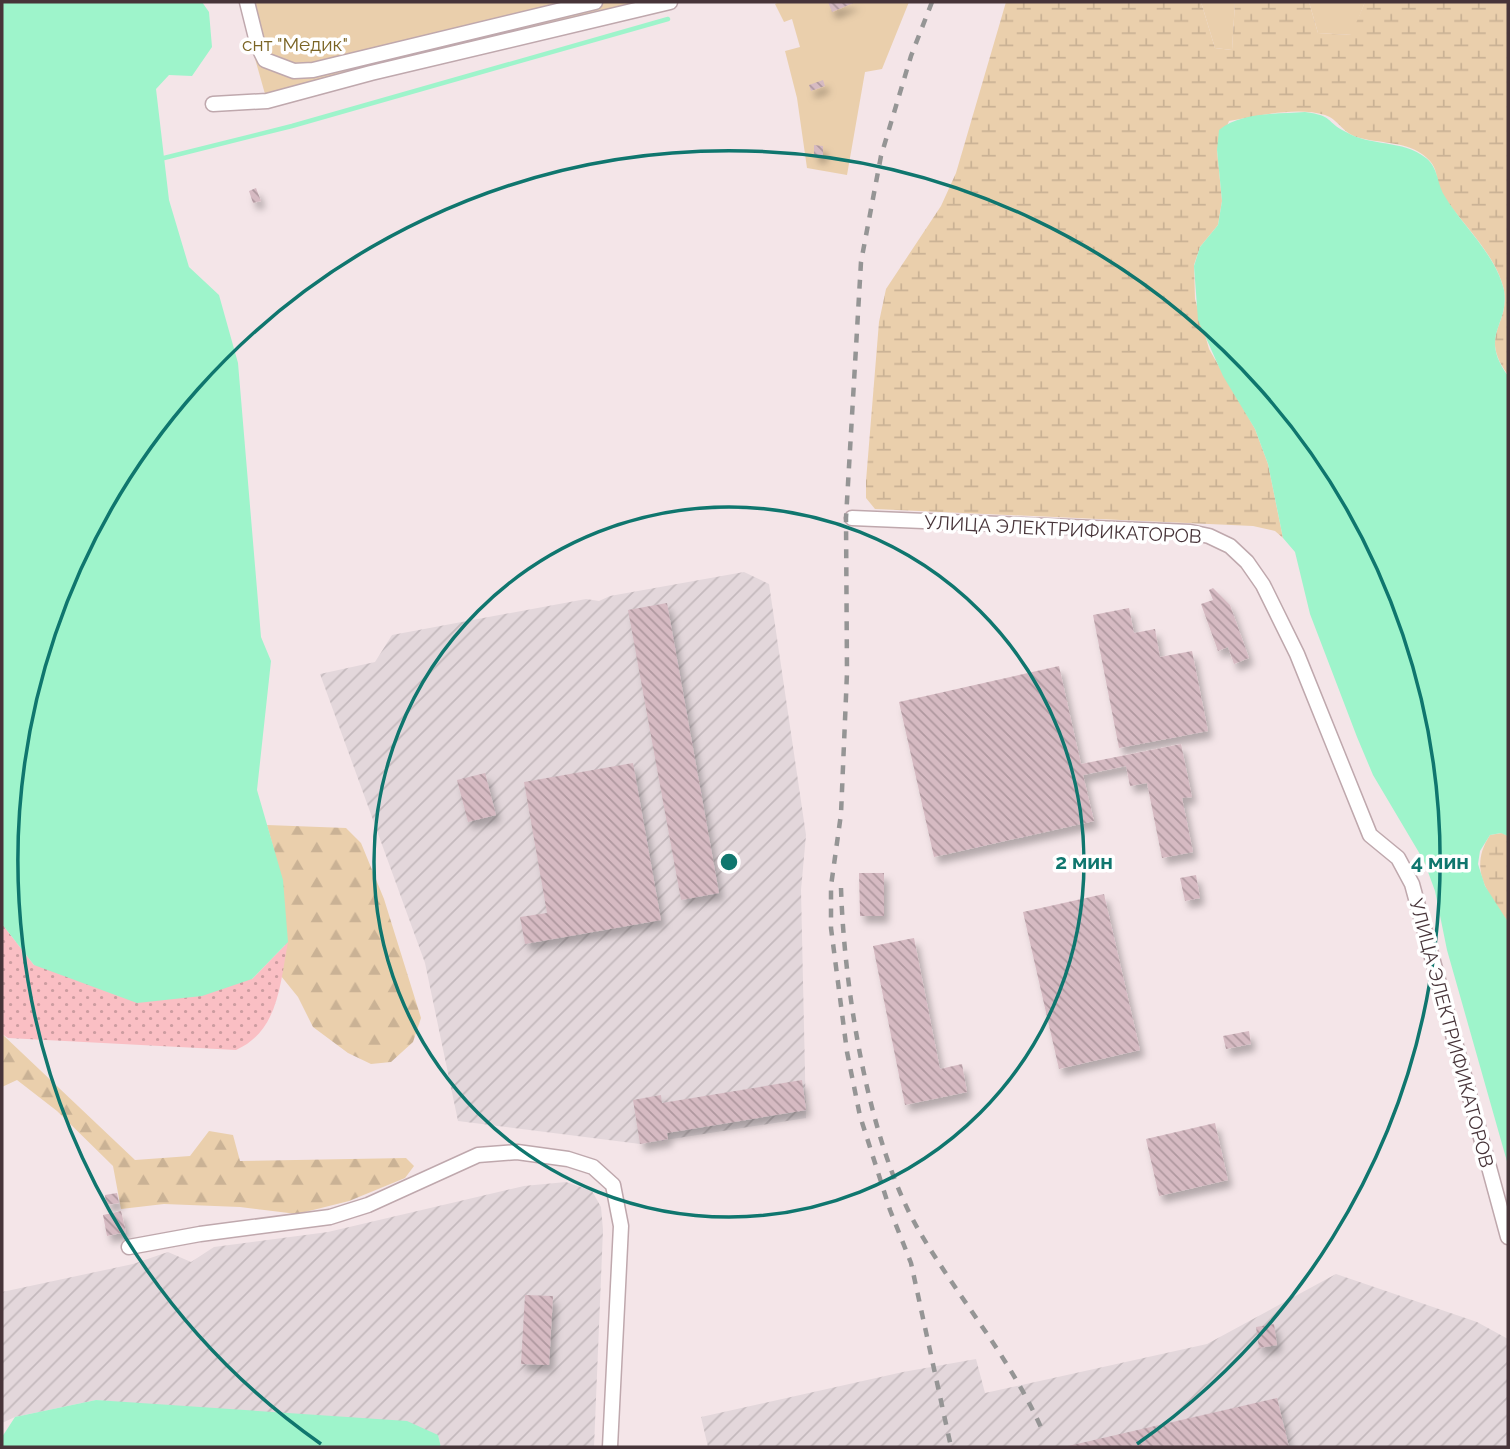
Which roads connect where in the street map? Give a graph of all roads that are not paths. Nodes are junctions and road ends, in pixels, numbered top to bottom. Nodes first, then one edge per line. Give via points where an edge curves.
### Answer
1 (247, 2) edge
2 (595, 2) edge
3 (670, 2) edge
4 (213, 104) dead end
5 (852, 518) dead end
6 (1508, 1237) edge
7 (129, 1247) dead end
8 (610, 1447) edge

1 - 2 street via 265,60 295,71
3 - 4 street via 267,101
5 - 6 street, УЛИЦА ЭЛЕКТРИФИКАТОРОВ via 1190,532 1230,546 1247,562 1297,654 1370,835 1398,858 1412,884
7 - 8 street via 330,1217 368,1205 478,1155 517,1152 593,1167 612,1185 621,1226

